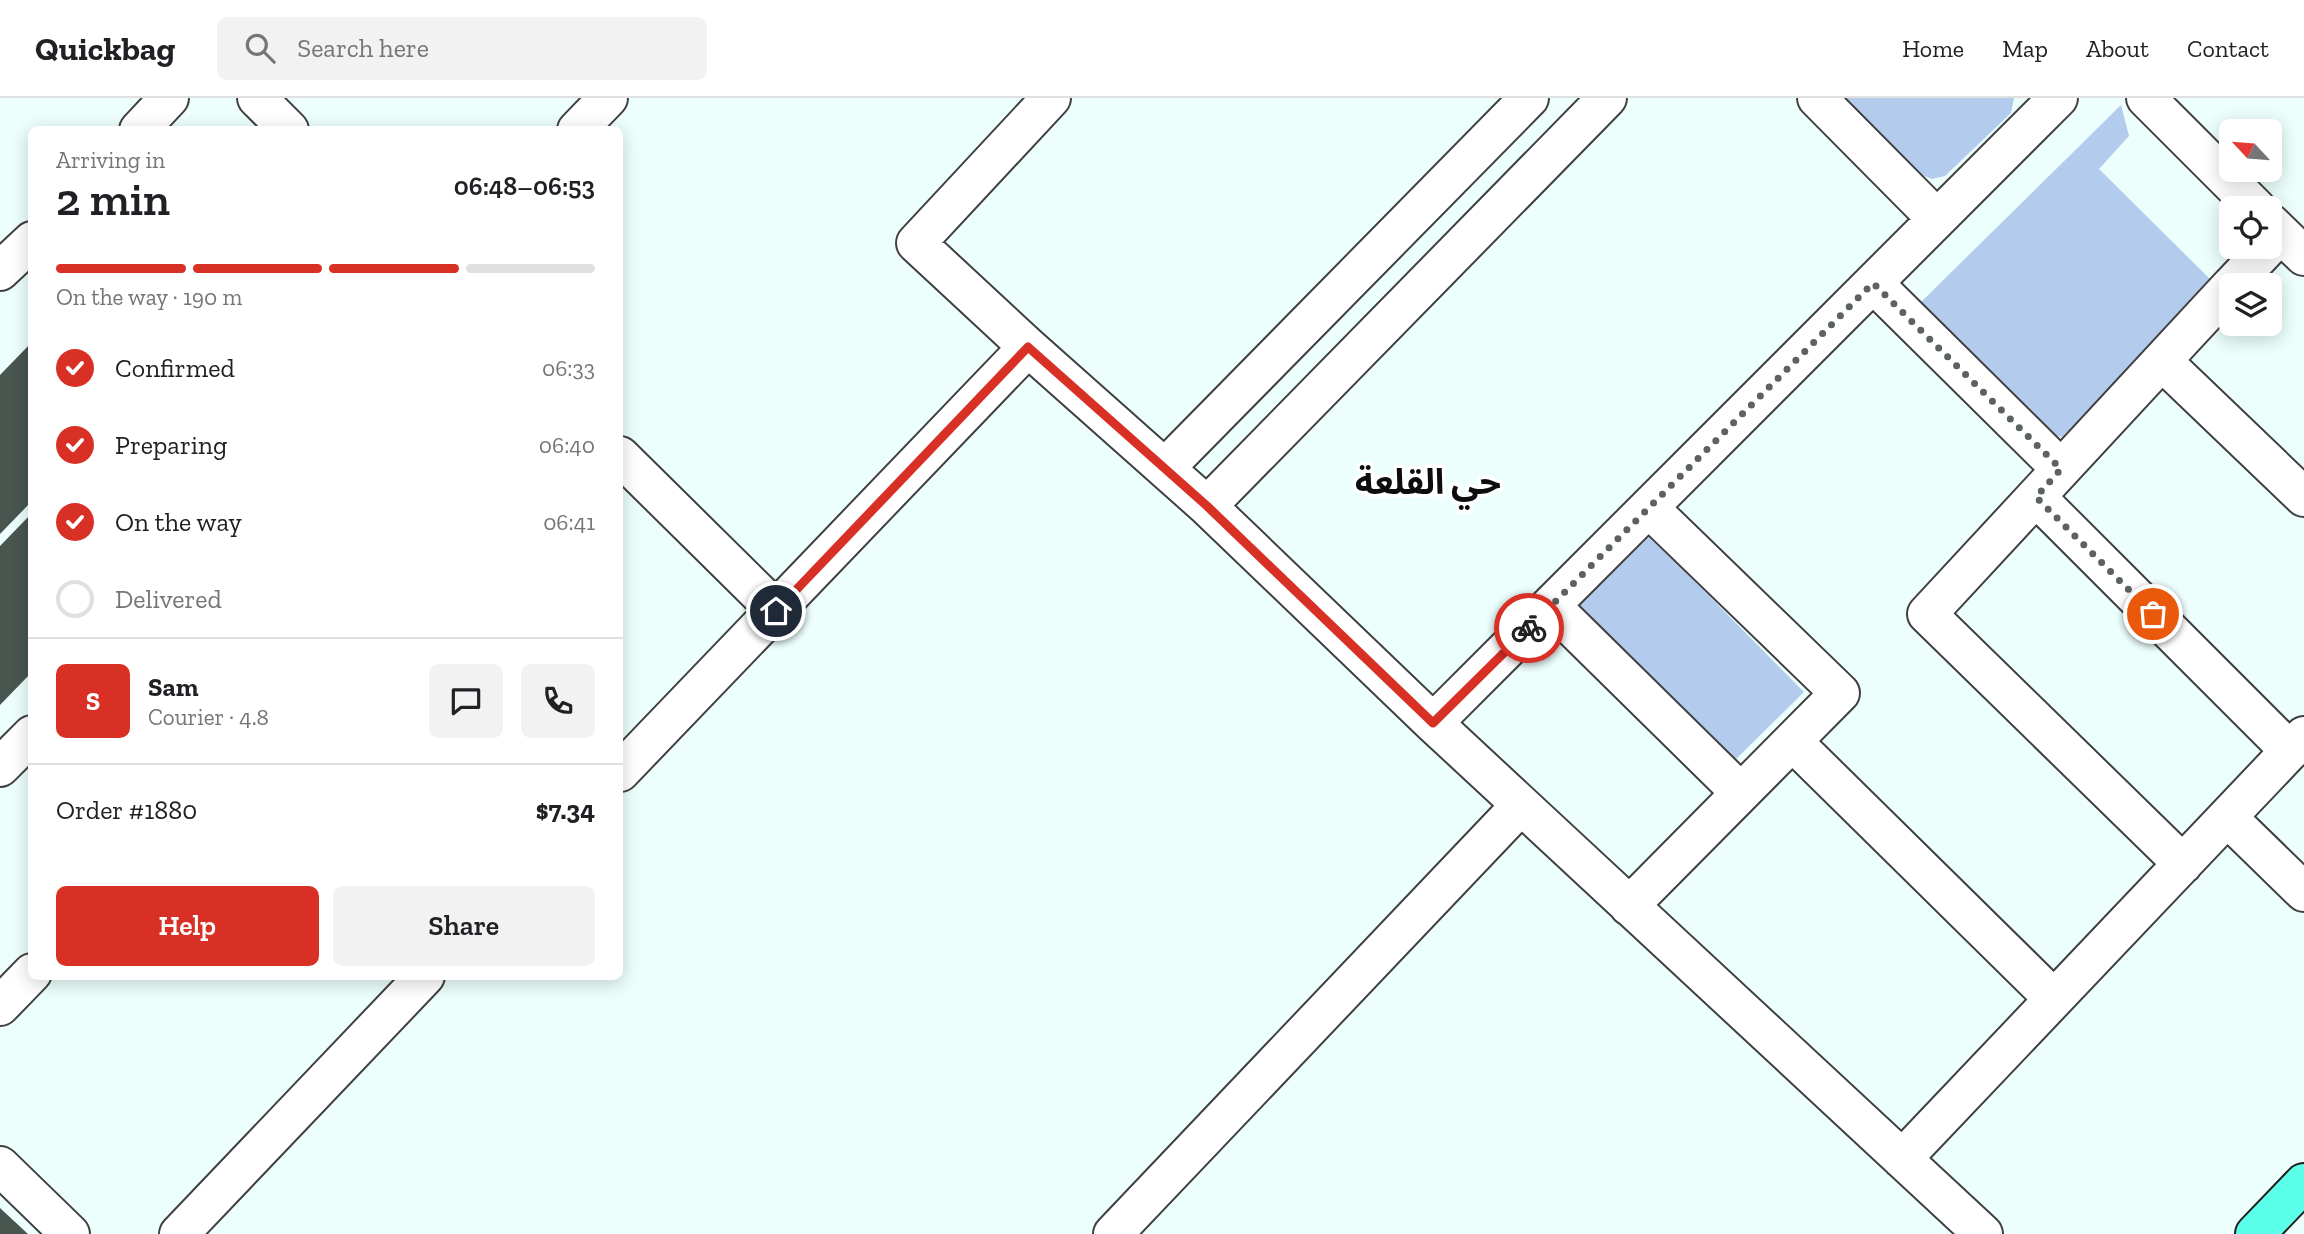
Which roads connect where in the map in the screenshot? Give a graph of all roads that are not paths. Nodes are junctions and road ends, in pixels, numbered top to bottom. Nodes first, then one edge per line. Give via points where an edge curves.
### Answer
1 (169, 98) edge
2 (257, 98) edge
3 (608, 98) edge
4 (1051, 98) edge
5 (1529, 98) edge
6 (1606, 98) edge
7 (1817, 98) edge
8 (2058, 98) edge
9 (2146, 98) edge
10 (143, 126) edge
11 (285, 126) edge
12 (581, 126) edge
13 (2238, 196) edge
14 (1937, 219) junction
15 (28, 245) edge
16 (2255, 259) edge
17 (0, 271) edge
18 (2243, 273) edge
19 (1873, 283) junction
20 (2219, 300) edge
21 (1028, 347) junction
22 (2162, 361) junction
23 (623, 459) edge
24 (1165, 468) junction
25 (2061, 469) junction
26 (2036, 497) junction
27 (2304, 497) edge
28 (1207, 506) junction
29 (1649, 508) junction
30 (1551, 606) junction
31 (776, 611) junction
32 (1433, 723) junction
33 (28, 739) edge
34 (1793, 741) junction
35 (2297, 743) edge
36 (627, 750) edge
37 (0, 767) edge
38 (1741, 793) junction
39 (1521, 805) junction
40 (2227, 817) junction
41 (2183, 863) junction
42 (2304, 892) edge
43 (1629, 906) junction
44 (28, 977) edge
45 (421, 980) edge
46 (2054, 999) junction
47 (0, 1006) edge
48 (1902, 1159) junction
49 (0, 1166) edge
50 (2304, 1183) edge
51 (70, 1234) edge
52 (179, 1234) edge
53 (1113, 1234) edge
54 (1983, 1234) edge
55 (2255, 1234) edge

1 - 10 street
2 - 11 street
3 - 12 street
4 - 21 street via 916,243
5 - 24 street
6 - 28 street
7 - 14 street
8 - 14 street
9 - 13 street
14 - 19 street
15 - 17 street
16 - 18 street
19 - 25 street
19 - 29 street
20 - 22 street
21 - 24 street
21 - 31 street
22 - 25 street
22 - 27 street
23 - 31 street
24 - 28 street
25 - 26 street
26 - 35 street
26 - 41 street via 1927,614
28 - 32 street
29 - 30 street
29 - 34 street via 1840,694
30 - 32 street
30 - 38 street
31 - 36 street
32 - 39 street
33 - 37 street
34 - 38 street
34 - 46 street
35 - 40 street
38 - 43 street
39 - 43 street
39 - 53 street
40 - 41 street
40 - 42 street
41 - 46 street
43 - 48 street
44 - 47 street
45 - 52 street
46 - 48 street
48 - 54 street
49 - 51 street
50 - 55 main road

